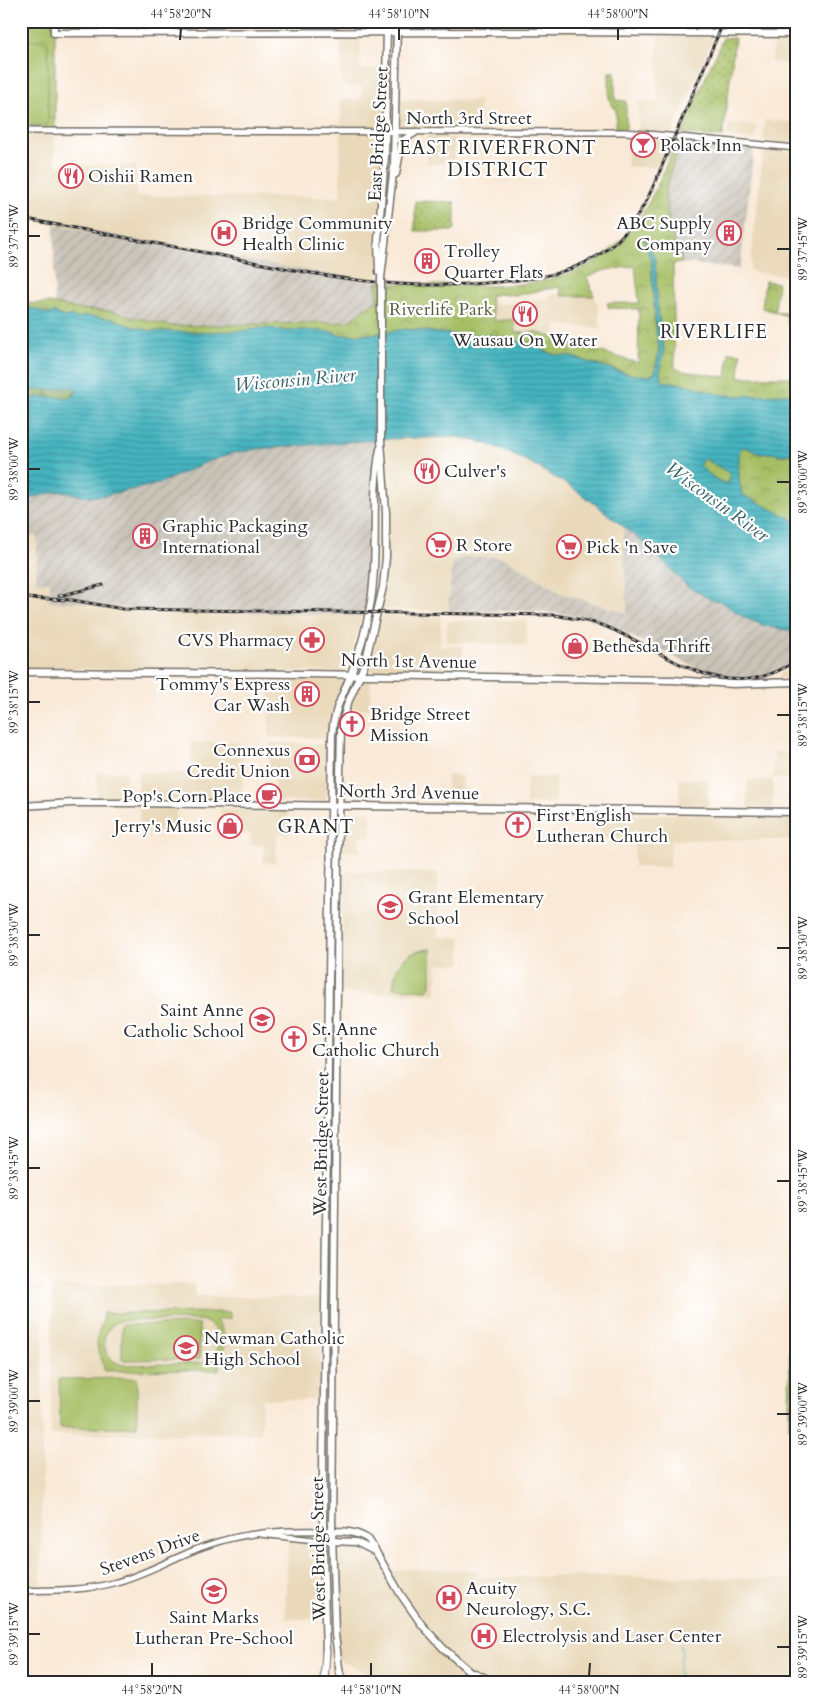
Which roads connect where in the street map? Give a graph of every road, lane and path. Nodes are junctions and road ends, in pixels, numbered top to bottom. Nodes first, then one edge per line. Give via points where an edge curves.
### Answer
1 (56, 21) edge
2 (387, 21) edge
3 (397, 21) edge
4 (73, 32) junction
5 (387, 32) junction
6 (396, 32) junction
7 (796, 34) edge
8 (21, 131) edge
9 (386, 132) junction
10 (395, 132) junction
11 (416, 132) junction
12 (796, 148) edge
13 (392, 192) junction
14 (380, 278) junction
15 (381, 446) junction
16 (21, 672) edge
17 (351, 675) junction
18 (361, 675) junction
19 (796, 682) edge
20 (21, 806) edge
21 (331, 806) junction
22 (340, 806) junction
23 (796, 812) edge
24 (323, 1531) junction
25 (332, 1531) junction
26 (257, 1533) junction
27 (323, 1540) junction
28 (332, 1541) junction
29 (376, 1552) junction
30 (21, 1591) edge
31 (326, 1651) joint
32 (339, 1672) joint
33 (474, 1673) junction
34 (326, 1682) edge
35 (342, 1682) edge
36 (482, 1682) edge
37 (494, 1682) edge

1 - 4 main road via 60,30
1 - 4 main road via 54,32
2 - 5 main road, East Bridge Street
3 - 6 main road, East Bridge Street
4 - 5 main road
5 - 6 main road
5 - 9 main road, East Bridge Street
6 - 7 main road
6 - 10 main road, East Bridge Street
8 - 9 street, North 3rd Street
9 - 10 street, North 3rd Street
9 - 14 main road, East Bridge Street via 378,240
10 - 11 street, North 3rd Street
10 - 13 main road, East Bridge Street
11 - 12 street, North 3rd Street via 626,132
11 - 13 main road via 401,144
13 - 14 main road, East Bridge Street
14 - 15 main road, East Bridge Street, bridge
15 - 17 main road, West Bridge Street via 376,479 375,560 369,612
15 - 18 main road, West Bridge Street via 386,500 383,586
16 - 17 main road, North 1st Avenue
17 - 18 main road, North 1st Avenue
17 - 21 main road, West Bridge Street via 333,722
18 - 19 main road, North 1st Avenue via 683,680 734,684
18 - 22 main road, West Bridge Street via 342,725
20 - 21 main road, North 3rd Avenue via 73,803
21 - 22 main road, North 3rd Avenue
21 - 24 main road, West Bridge Street
22 - 23 main road, North 3rd Avenue
22 - 25 main road, West Bridge Street
24 - 25 main road
24 - 26 street, Stevens Drive
24 - 27 main road, West Bridge Street
25 - 28 main road, West Bridge Street
25 - 29 main road via 351,1532 364,1537
26 - 27 street, Stevens Drive
26 - 30 street, Stevens Drive via 206,1546 113,1584
27 - 28 main road
27 - 31 main road, West Bridge Street
28 - 29 main road via 356,1542
28 - 32 main road, West Bridge Street
29 - 33 main road via 419,1622 440,1646
31 - 34 highway
32 - 35 highway
33 - 36 main road
33 - 37 main road

